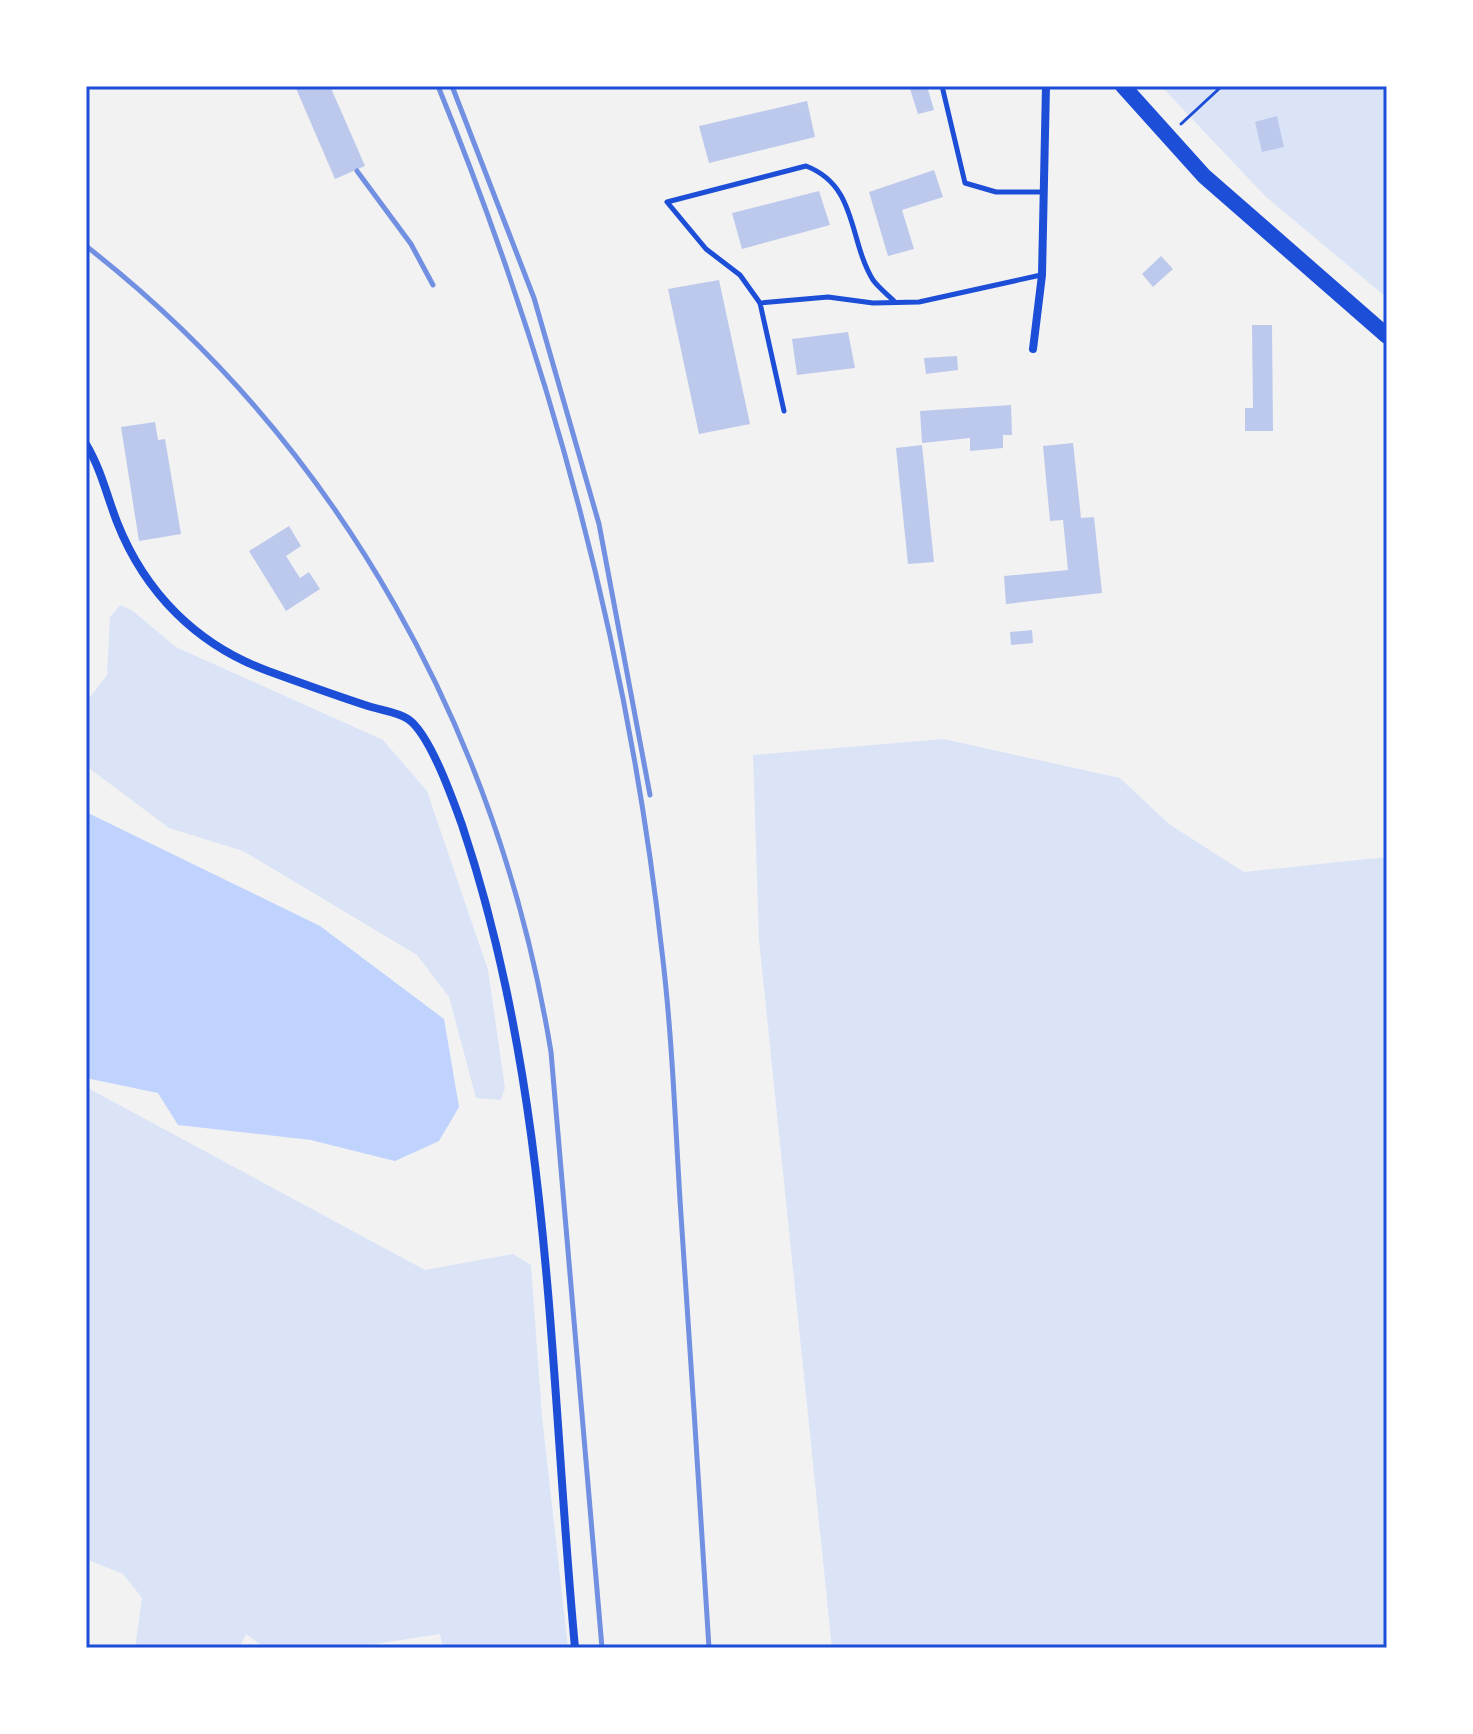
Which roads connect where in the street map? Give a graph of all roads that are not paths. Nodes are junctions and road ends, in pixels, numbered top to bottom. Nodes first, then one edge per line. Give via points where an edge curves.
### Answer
1 (942, 86) edge
2 (1046, 86) edge
3 (1123, 86) edge
4 (1044, 192) junction
5 (1042, 275) junction
6 (895, 302) junction
7 (760, 303) junction
8 (1387, 336) edge
9 (1033, 349) dead end
10 (784, 411) dead end
11 (86, 444) edge
12 (575, 1648) edge

1 - 4 lane via 965,183 996,192
2 - 4 street
3 - 8 main road via 1204,176
4 - 5 street
5 - 6 lane via 919,302
5 - 9 street
6 - 7 lane via 828,297
6 - 7 lane via 874,280 843,196 825,173 806,166 667,202 706,249 740,275
7 - 10 lane
11 - 12 street via 133,560 163,601 196,632 239,660 409,720 444,773 504,969 529,1100 547,1256

